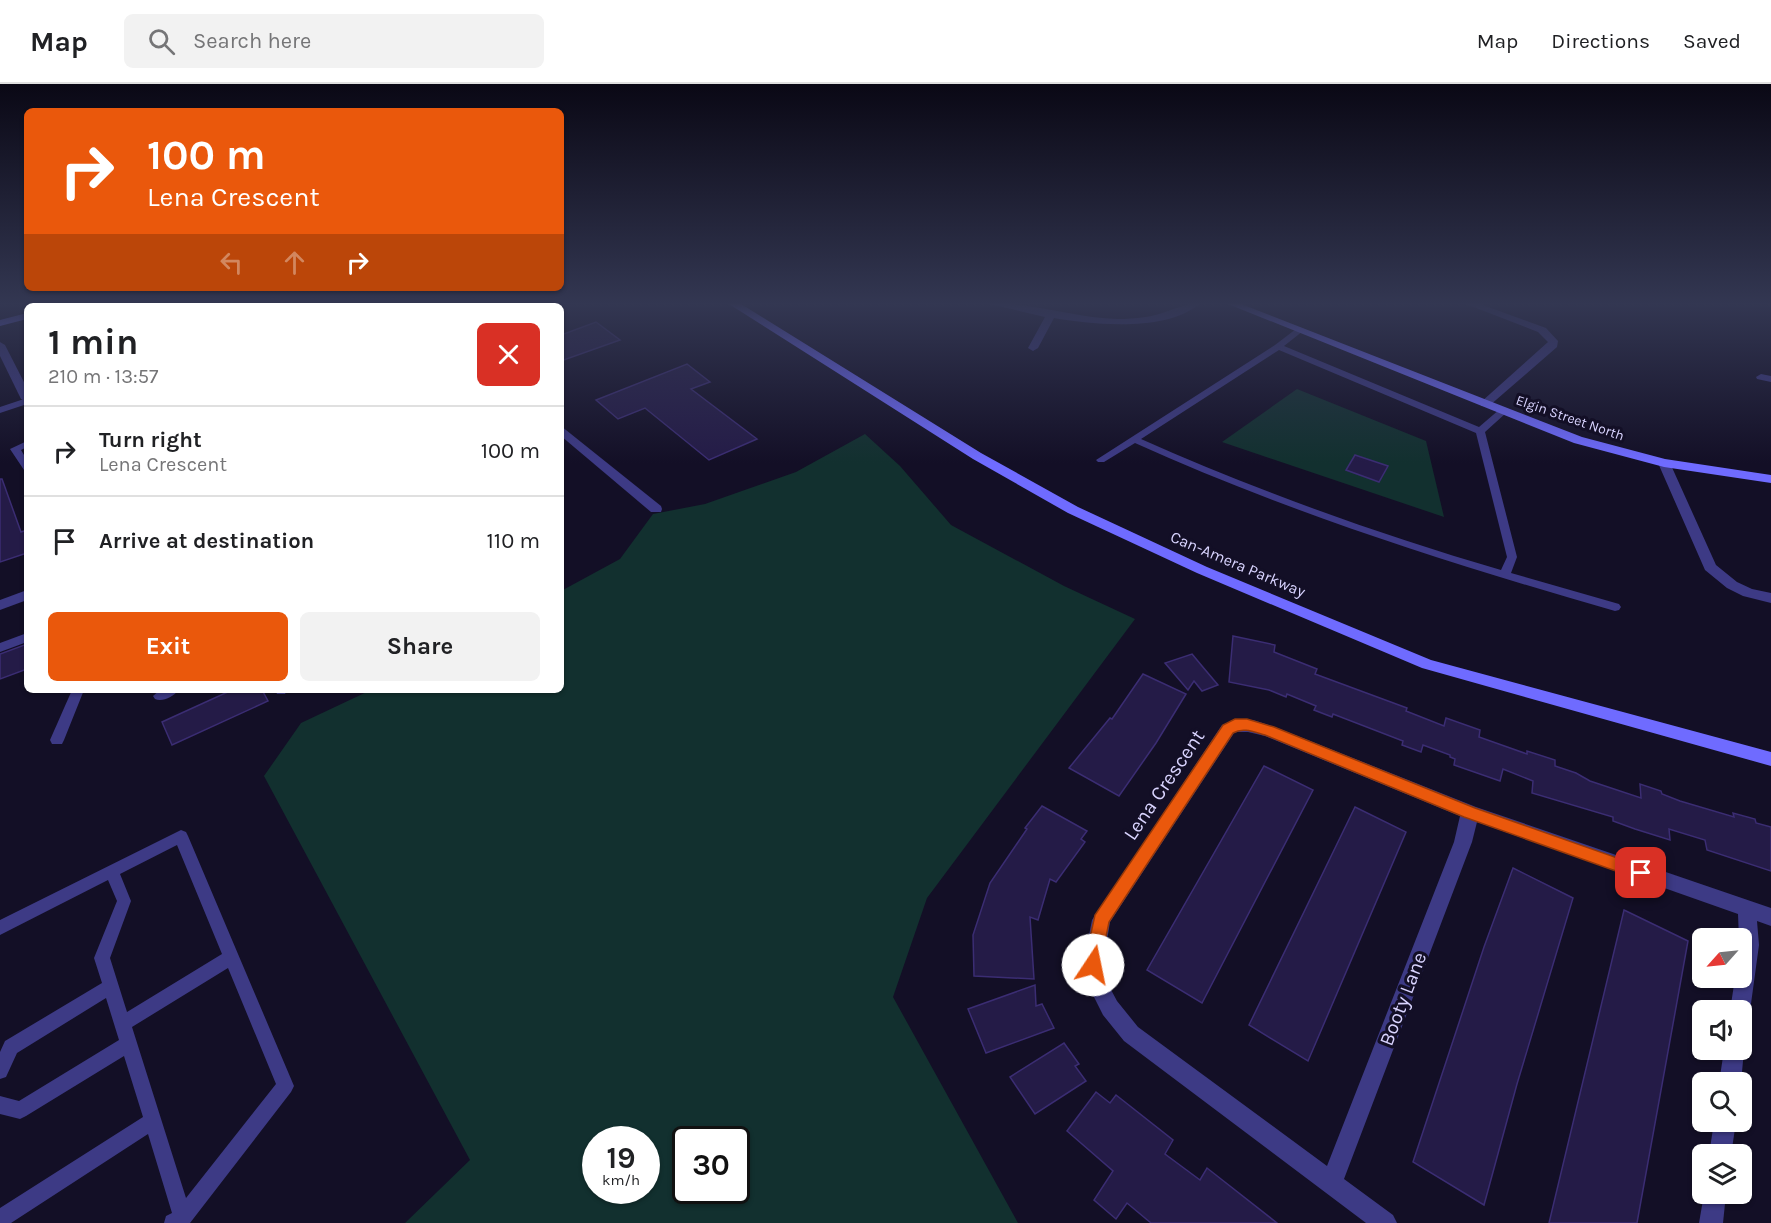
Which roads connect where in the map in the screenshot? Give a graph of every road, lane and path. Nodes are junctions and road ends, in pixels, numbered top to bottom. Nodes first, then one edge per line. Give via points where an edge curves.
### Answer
1 (6, 357) edge
2 (819, 357) edge
3 (1262, 357) edge
4 (1302, 357) edge
5 (1366, 357) edge
6 (1539, 357) edge
7 (24, 394) edge
8 (24, 401) edge
9 (1485, 404) junction
10 (0, 410) edge
11 (1503, 411) junction
12 (1479, 431) junction
13 (564, 432) edge
14 (1134, 439) junction
15 (24, 445) edge
16 (1101, 460) dead end
17 (24, 463) edge
18 (1664, 463) junction
19 (1771, 479) edge
20 (656, 509) dead end
21 (1505, 575) junction
22 (24, 596) edge
23 (1771, 598) edge
24 (0, 605) edge
25 (1615, 607) dead end
26 (24, 638) edge
27 (0, 648) edge
28 (77, 693) edge
29 (166, 693) edge
30 (159, 696) dead end
31 (57, 740) dead end
32 (1771, 759) edge
33 (1470, 812) junction
34 (112, 871) junction
35 (1747, 910) junction
36 (1771, 917) edge
37 (0, 928) edge
38 (232, 957) junction
39 (111, 986) junction
40 (1742, 1000) edge
41 (123, 1023) junction
42 (129, 1044) junction
43 (0, 1071) edge
44 (0, 1105) edge
45 (153, 1121) junction
46 (1331, 1183) junction
47 (1714, 1204) edge
48 (0, 1220) edge
49 (178, 1220) edge
50 (1385, 1223) edge
51 (1711, 1223) edge

1 - 7 street
2 - 32 main road, Can-Amera Parkway via 977,456 1073,510 1202,570 1427,664
3 - 14 lane
4 - 12 lane
5 - 9 main road, Elgin Street North
6 - 9 street
8 - 10 lane
9 - 11 main road, Elgin Street North
11 - 12 lane
11 - 18 main road, Elgin Street North via 1578,440
12 - 21 lane via 1512,557
13 - 20 street
14 - 16 lane
14 - 21 lane via 1184,463 1349,525
15 - 17 lane via 15,449
18 - 19 main road, Elgin Street North
18 - 23 street via 1710,567 1732,585
21 - 25 lane
22 - 24 street
26 - 27 lane
28 - 31 lane
29 - 30 lane
33 - 35 street, Lena Crescent
33 - 46 street, Booty Lane via 1463,842
33 - 46 street, Lena Crescent via 1269,731 1247,724 1235,725 1228,729 1101,920 1093,965 1100,990 1131,1034
34 - 37 lane
34 - 38 lane via 182,836
34 - 39 lane via 124,901 102,958
35 - 36 street, Lena Crescent
35 - 40 street via 1749,945
38 - 41 lane
38 - 49 lane via 285,1086
39 - 41 lane
39 - 43 lane via 11,1047
41 - 42 lane
42 - 44 lane via 20,1110
42 - 45 lane
45 - 48 lane
45 - 49 lane
46 - 50 street, Lena Crescent
47 - 51 street

